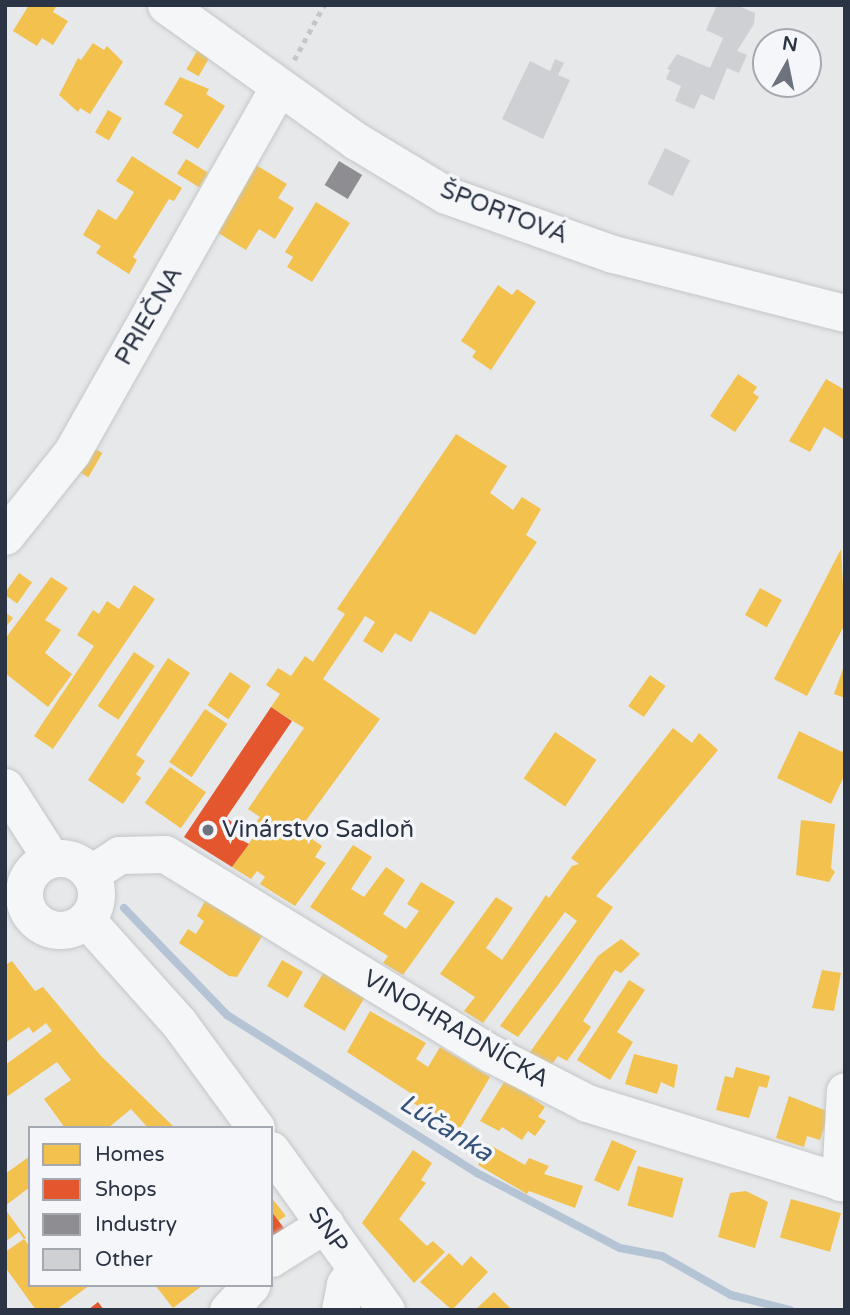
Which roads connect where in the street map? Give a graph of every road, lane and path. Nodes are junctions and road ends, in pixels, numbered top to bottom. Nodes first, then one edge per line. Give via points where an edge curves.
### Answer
1 (166, 5) edge
2 (324, 5) edge
3 (279, 86) junction
4 (845, 313) edge
5 (5, 536) edge
6 (5, 787) edge
7 (47, 860) junction
8 (90, 874) junction
9 (16, 907) edge
10 (86, 919) junction
11 (845, 1090) edge
12 (255, 1126) edge
13 (273, 1153) edge
14 (842, 1183) edge
15 (324, 1224) junction
16 (273, 1257) edge
17 (356, 1268) junction
18 (340, 1310) edge
19 (386, 1310) edge

1 - 3 street, ŠPORTOVÁ
2 - 3 path
3 - 4 street, ŠPORTOVÁ via 356,141 446,195 613,254
3 - 5 street, PRIEČNA via 72,452
6 - 7 street via 43,846
7 - 8 street via 71,860
7 - 9 street via 37,866
8 - 10 street via 96,897
8 - 14 street, VINOHRADNÍCKA via 119,855 165,854 492,1054 587,1104
9 - 10 street via 54,929 77,926
10 - 12 street via 209,1062
11 - 14 street
13 - 15 street, SNP
15 - 16 street
15 - 17 street, SNP
17 - 18 street via 345,1284
17 - 19 street, SNP

